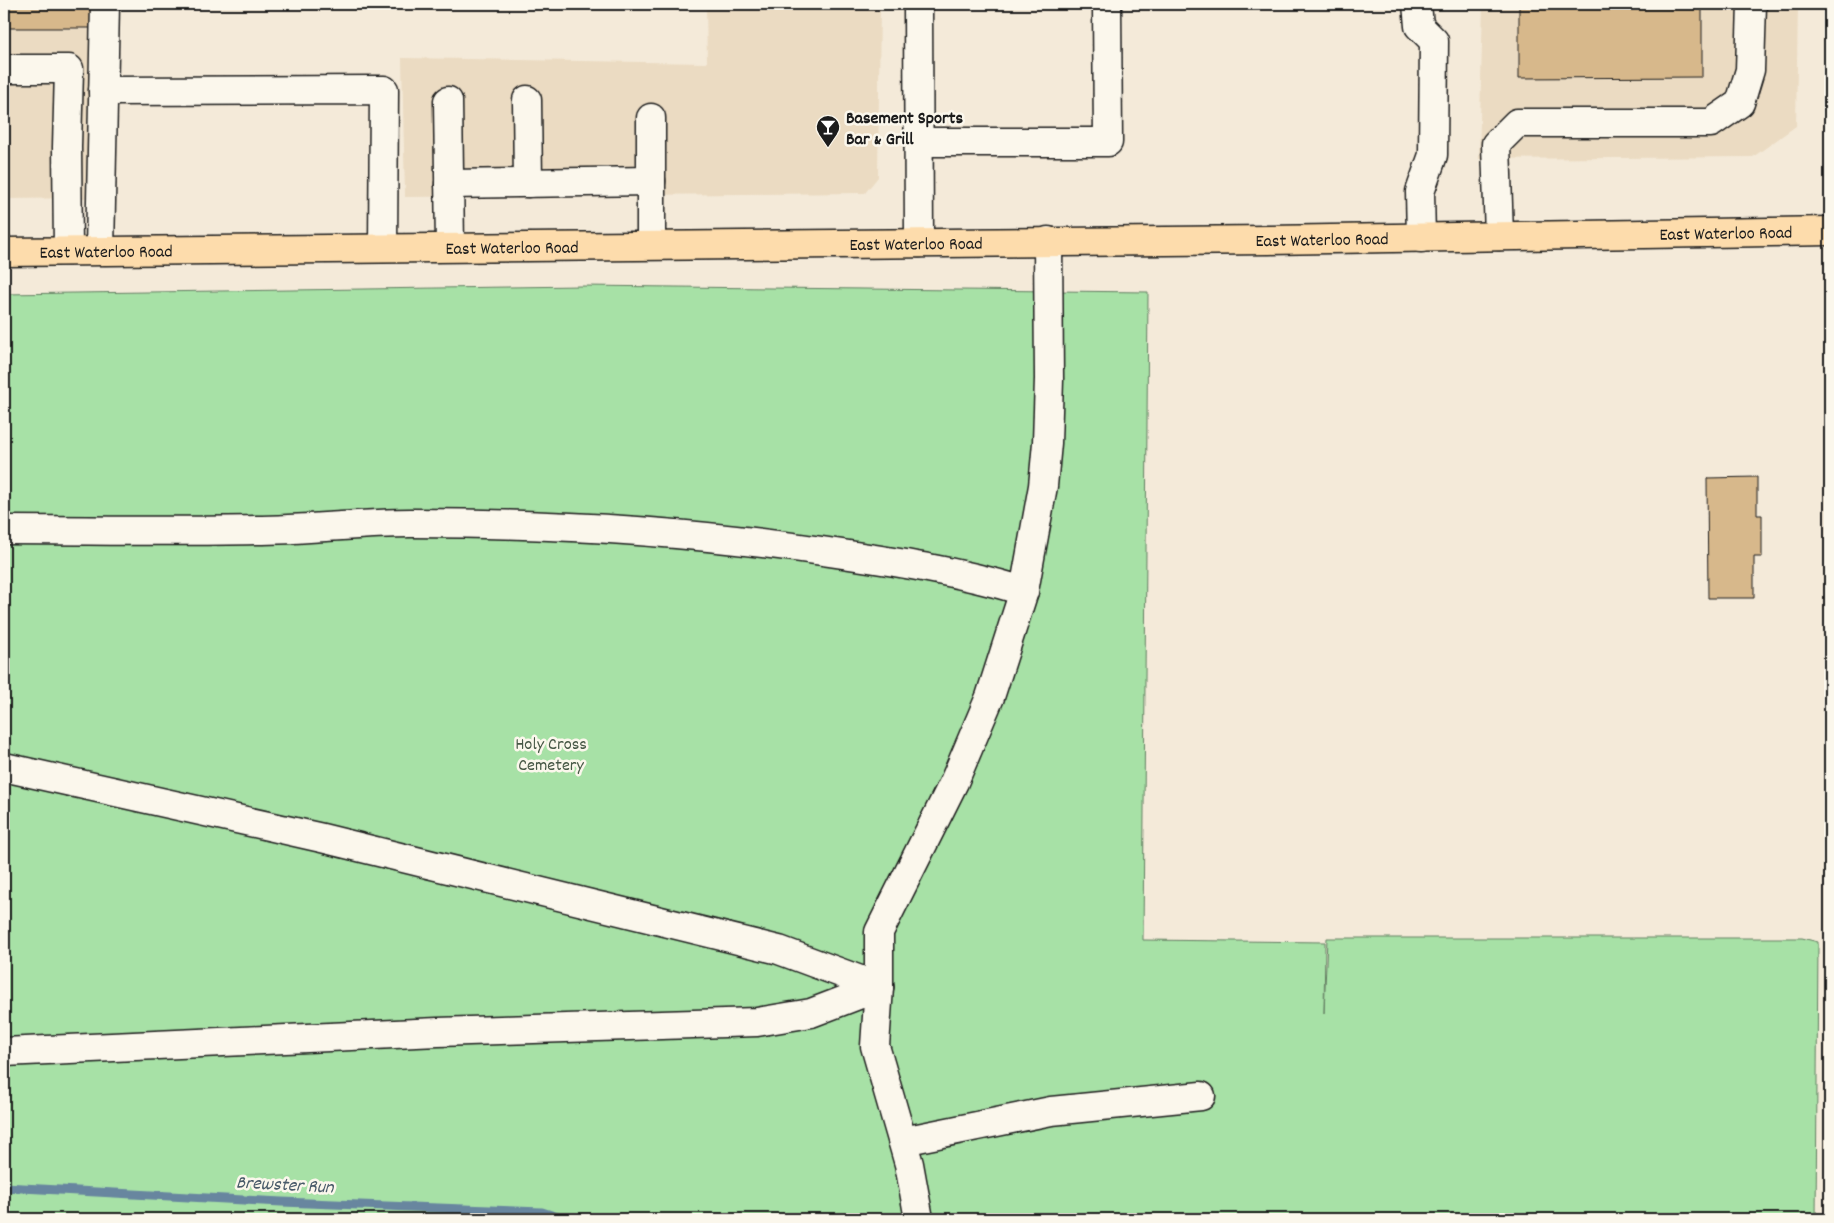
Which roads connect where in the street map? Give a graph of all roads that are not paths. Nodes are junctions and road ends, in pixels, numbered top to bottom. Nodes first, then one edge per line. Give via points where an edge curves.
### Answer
1 (105, 4) edge
2 (918, 4) edge
3 (1107, 4) edge
4 (1417, 4) edge
5 (1752, 4) edge
6 (4, 69) edge
7 (103, 91) junction
8 (527, 100) dead end
9 (448, 101) dead end
10 (651, 118) dead end
11 (919, 142) junction
12 (651, 181) junction
13 (528, 183) junction
14 (449, 184) junction
15 (1830, 231) edge
16 (1499, 236) junction
17 (1421, 238) junction
18 (1048, 241) junction
19 (919, 243) junction
20 (652, 245) junction
21 (450, 247) junction
22 (383, 248) junction
23 (100, 250) junction
24 (68, 251) junction
25 (4, 252) edge
26 (4, 530) edge
27 (1024, 591) junction
28 (4, 767) edge
29 (879, 987) junction
30 (4, 1052) edge
31 (1201, 1096) dead end
32 (903, 1141) junction
33 (918, 1219) edge

1 - 7 street
2 - 11 street
3 - 11 street via 1108,142
4 - 17 street via 1418,26 1434,41 1433,155 1420,192
5 - 16 street via 1750,70 1740,103 1711,123 1517,123 1496,144
6 - 24 street via 69,69 66,146
7 - 22 street via 384,90
7 - 23 street
8 - 13 street
9 - 14 street
10 - 12 street
11 - 19 street
12 - 13 street
12 - 20 street
13 - 14 street
14 - 21 street
15 - 16 main road, East Waterloo Road
16 - 17 main road, East Waterloo Road
17 - 18 main road, East Waterloo Road
18 - 19 main road, East Waterloo Road
18 - 27 street via 1047,443 1043,486
19 - 20 main road, East Waterloo Road
20 - 21 main road, East Waterloo Road
21 - 22 main road, East Waterloo Road
22 - 23 main road, East Waterloo Road
23 - 24 main road, East Waterloo Road
24 - 25 main road, East Waterloo Road
26 - 27 street via 258,530 409,523 529,525 762,542 977,576
27 - 29 street via 990,697 954,782 878,932
28 - 29 street via 322,838 779,950
29 - 30 street via 811,1013 757,1022 428,1032
29 - 32 street via 875,1046
31 - 32 street via 1051,1112
32 - 33 street

